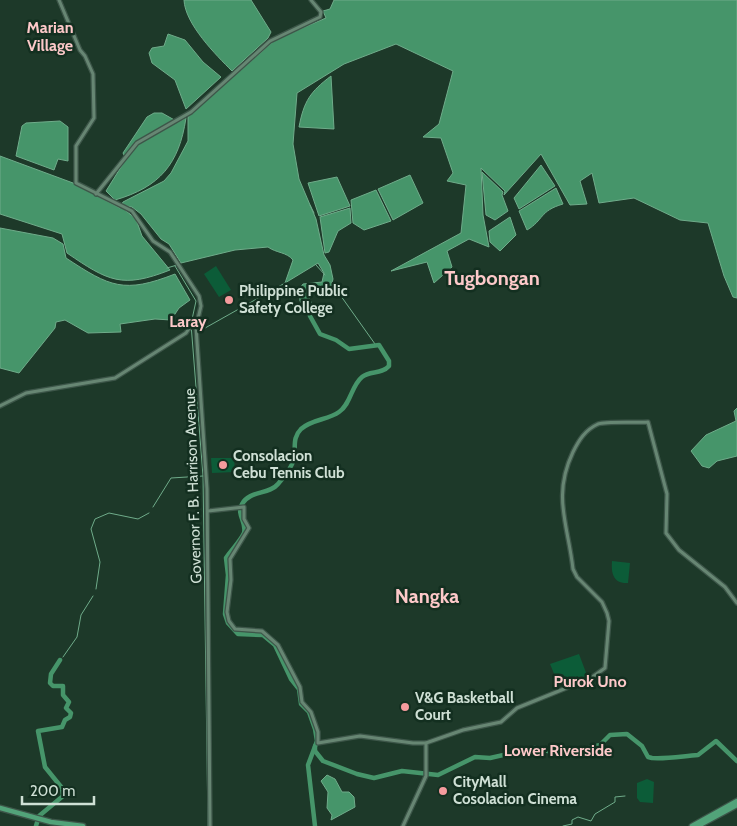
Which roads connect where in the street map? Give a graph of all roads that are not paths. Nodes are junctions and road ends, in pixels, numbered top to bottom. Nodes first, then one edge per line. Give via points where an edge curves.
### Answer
1 (59, 0) edge
2 (311, 0) edge
3 (96, 194) junction
4 (193, 327) junction
5 (0, 406) edge
6 (208, 511) junction
7 (737, 602) edge
8 (426, 743) junction
9 (737, 803) edge
10 (0, 809) edge
11 (38, 820) junction
12 (65, 826) edge
13 (83, 826) edge
14 (210, 826) edge
15 (404, 826) edge
16 (692, 826) edge
17 (698, 826) edge

1 - 3 street, Governor F. B. Harrison Avenue via 93,74 93,121 76,146 78,163 75,177 79,185
2 - 3 street via 321,12 320,17 270,41 191,112 137,143
3 - 4 street, Governor F. B. Harrison Avenue via 136,214 153,242 170,252 198,293 201,306
4 - 5 street via 119,376 26,393
4 - 6 street, Governor F. B. Harrison Avenue
6 - 8 street via 242,508 249,528 230,559 228,618 235,629 262,631 278,645 300,687 302,702 318,732 318,743 360,736
6 - 14 street, Governor F. B. Harrison Avenue
7 - 8 street via 725,587 679,550 666,532 666,494 648,422 600,424 585,432 568,463 562,485 563,512 573,569 602,602 609,620 607,666 591,678 517,708 501,722 463,730
8 - 15 street via 426,774
9 - 16 main road
9 - 17 main road
10 - 11 main road
11 - 12 main road
11 - 13 main road

